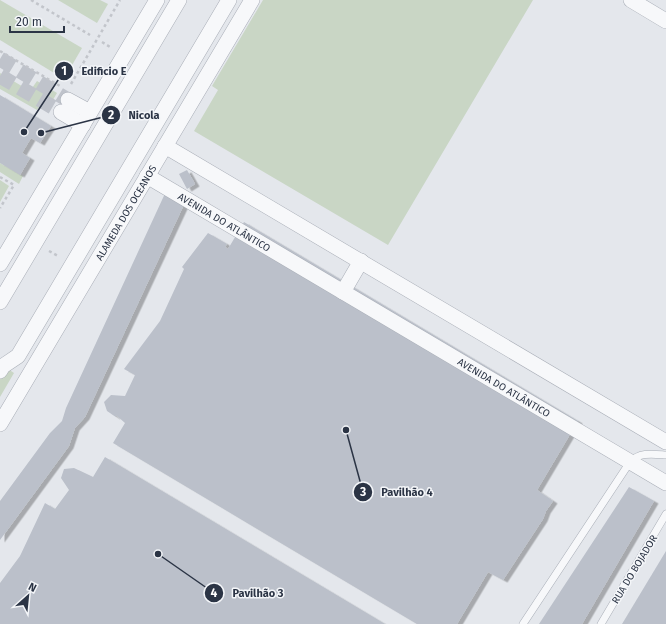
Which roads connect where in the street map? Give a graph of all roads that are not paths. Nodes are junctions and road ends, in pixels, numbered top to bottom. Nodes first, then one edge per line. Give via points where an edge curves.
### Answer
1 (157, 0) edge
2 (179, 0) edge
3 (229, 0) edge
4 (252, 0) edge
5 (631, 0) edge
6 (666, 21) edge
7 (65, 106) tunnel mouth
8 (86, 119) junction
9 (165, 146) junction
10 (147, 176) junction
11 (361, 261) junction
12 (0, 264) edge
13 (343, 292) junction
14 (0, 302) edge
15 (0, 371) edge
16 (0, 424) edge
17 (666, 442) edge
18 (666, 455) edge
19 (630, 462) junction
20 (666, 483) edge
21 (666, 514) edge
22 (523, 624) edge
23 (601, 624) edge

1 - 8 street
2 - 14 street
3 - 15 street, ALAMEDA DOS OCEANOS via 18,356
4 - 9 street, ALAMEDA DOS OCEANOS
5 - 6 street
7 - 8 street
8 - 12 street
9 - 10 street, ALAMEDA DOS OCEANOS
9 - 11 street
10 - 13 street, AVENIDA DO ATLÂNTICO
10 - 16 street, ALAMEDA DOS OCEANOS
11 - 13 street
11 - 17 street
13 - 19 street, AVENIDA DO ATLÂNTICO
18 - 19 lane via 644,454 636,456
19 - 20 street, AVENIDA DO ATLÂNTICO
19 - 22 lane
21 - 23 lane, RUA DO BOJADOR

